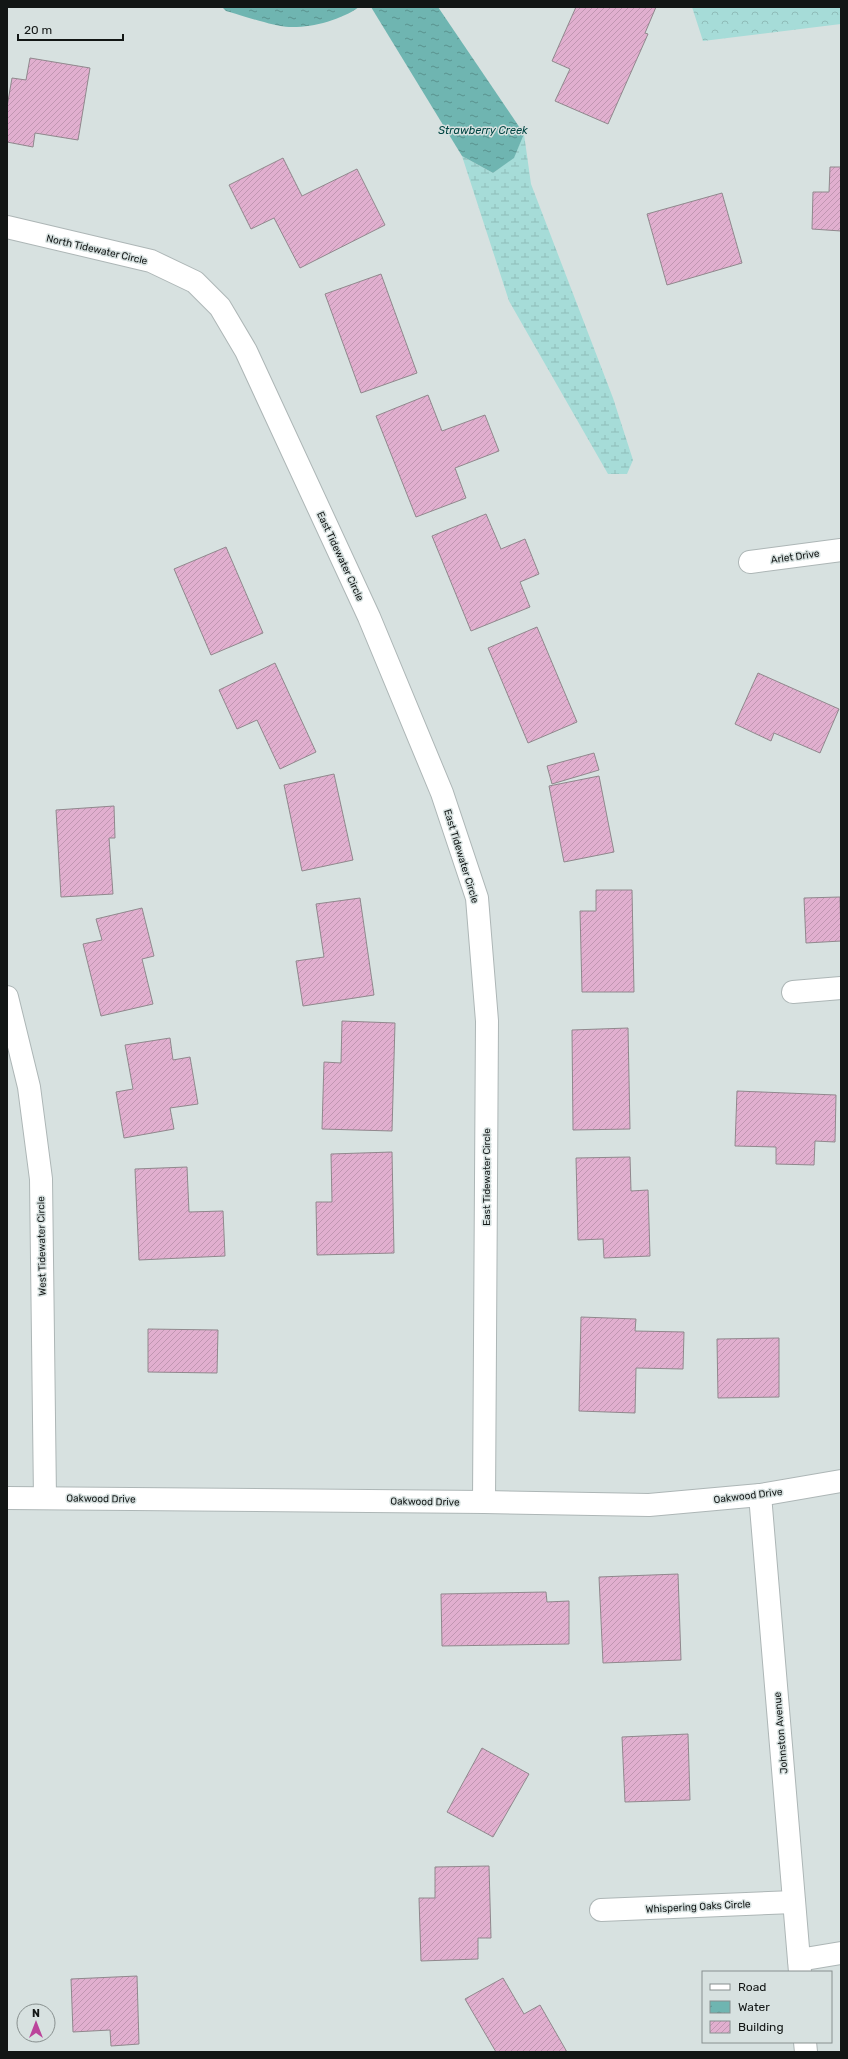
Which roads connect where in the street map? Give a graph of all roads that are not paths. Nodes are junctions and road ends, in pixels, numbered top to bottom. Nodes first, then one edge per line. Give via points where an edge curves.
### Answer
1 (7, 227) edge
2 (220, 307) joint
3 (841, 550) edge
4 (750, 562) dead end
5 (841, 988) edge
6 (793, 992) dead end
7 (7, 997) edge
8 (841, 1481) edge
9 (760, 1495) junction
10 (7, 1498) edge
11 (45, 1498) junction
12 (484, 1502) junction
13 (794, 1902) junction
14 (601, 1910) dead end
15 (841, 1953) edge
16 (800, 1966) edge

1 - 2 street, North Tidewater Circle via 151,261 195,282
2 - 12 street, East Tidewater Circle via 246,351 369,617 442,793 477,898 487,1021
3 - 4 street, Arlet Drive
5 - 6 street
7 - 11 street, West Tidewater Circle via 29,1087 40,1179
8 - 9 street, Oakwood Drive
9 - 12 street, Oakwood Drive via 649,1505
9 - 13 street, Johnston Avenue
10 - 11 street, Oakwood Drive
11 - 12 street, Oakwood Drive
13 - 14 street, Whispering Oaks Circle
13 - 16 street, Johnston Avenue
15 - 16 street

